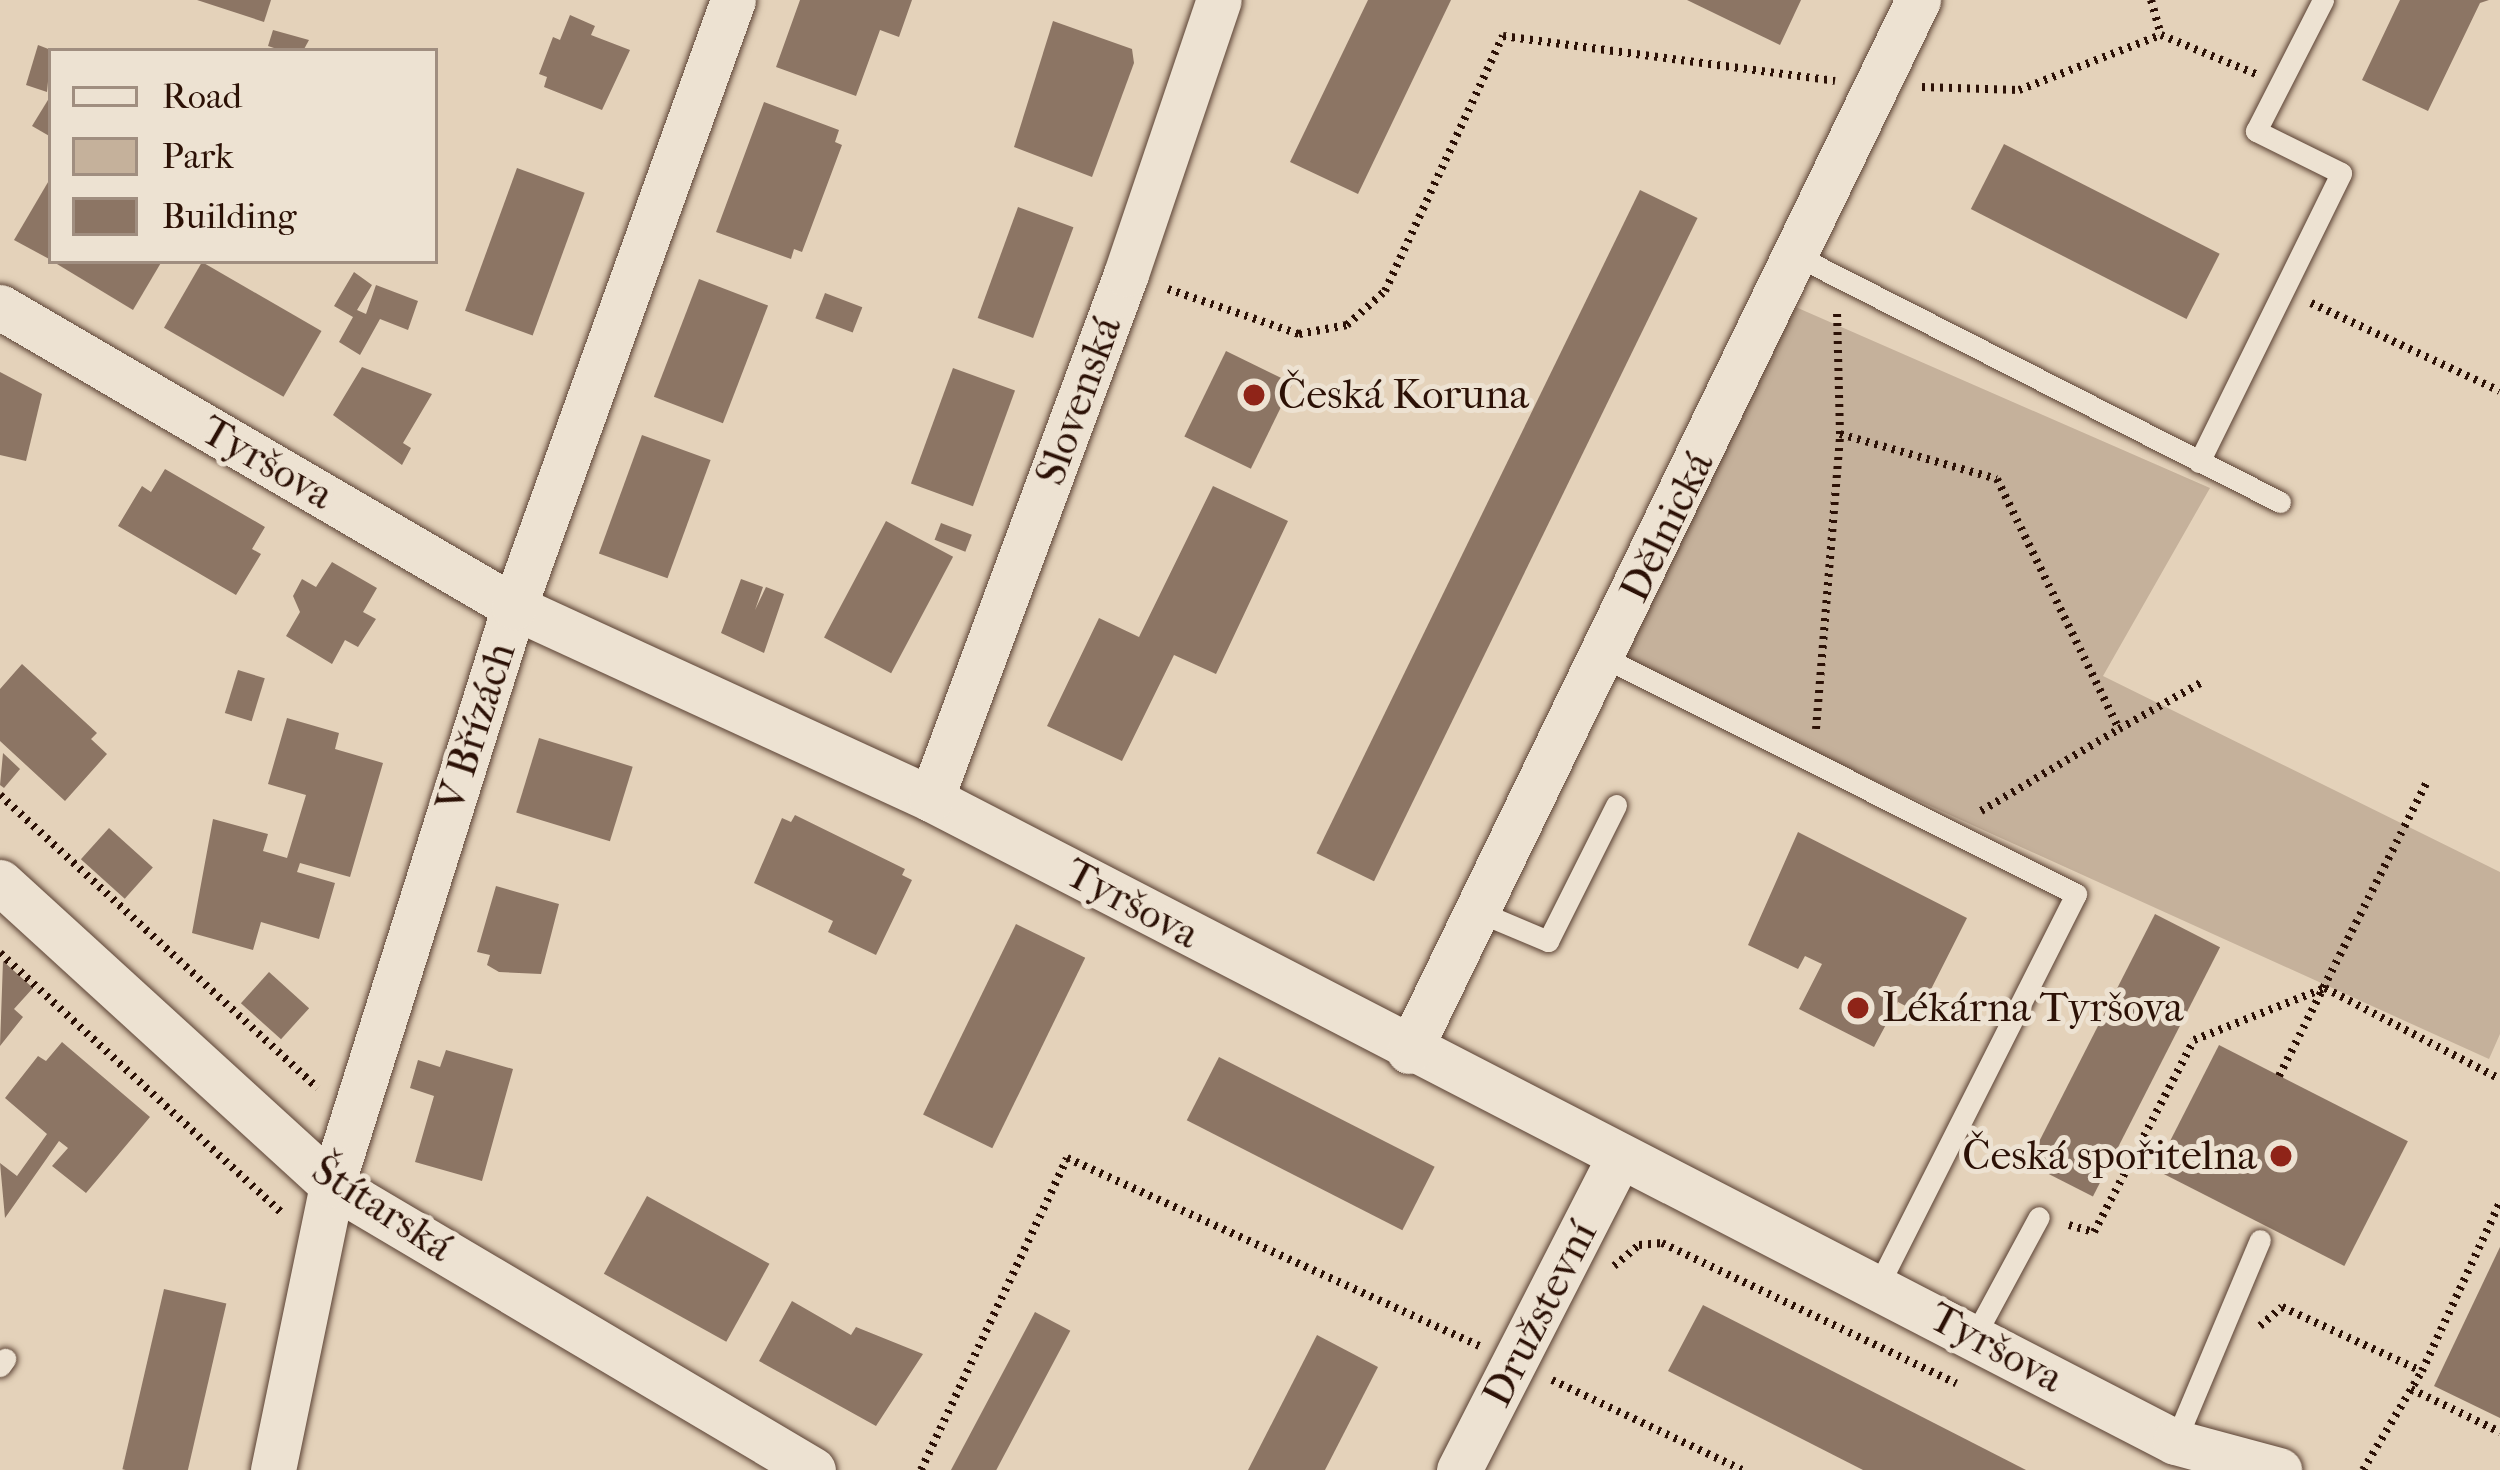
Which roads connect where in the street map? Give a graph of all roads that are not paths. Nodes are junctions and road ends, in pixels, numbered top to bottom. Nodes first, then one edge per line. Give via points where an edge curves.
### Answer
1 (734, 0) edge
2 (1219, 0) edge
3 (1918, 0) edge
4 (2323, 0) edge
5 (1817, 265) junction
6 (0, 307) edge
7 (2199, 462) junction
8 (2280, 502) dead end
9 (514, 607) junction
10 (1605, 658) junction
11 (931, 800) junction
12 (1616, 805) dead end
13 (0, 882) edge
14 (1479, 912) junction
15 (1409, 1052) junction
16 (1619, 1158) junction
17 (332, 1185) junction
18 (2039, 1216) road end
19 (2260, 1240) dead end
20 (1877, 1286) junction
21 (1974, 1337) junction
22 (2176, 1442) junction
23 (273, 1470) edge
24 (813, 1470) edge
25 (1459, 1470) edge
26 (2279, 1470) edge

1 - 9 street, V Břízách
2 - 11 street, Slovenská
3 - 5 street, Dělnická via 1877,86
4 - 7 lane via 2256,131 2341,173
5 - 7 lane
5 - 10 street, Dělnická
6 - 9 street, Tyršova
7 - 8 lane
9 - 11 street, Tyršova
9 - 17 street, V Břízách
10 - 14 street, Dělnická
10 - 20 lane via 2076,894
11 - 15 street, Tyršova
12 - 14 lane via 1548,941
13 - 17 street, Štítarská
14 - 15 street, Dělnická
15 - 16 street, Tyršova
16 - 20 street, Tyršova
16 - 25 street, Družstevní via 1534,1372
17 - 23 street, V Břízách
17 - 24 street, Štítarská
18 - 21 lane
19 - 22 lane
20 - 21 street, Tyršova
21 - 22 street, Tyršova
22 - 26 street, Tyršova

